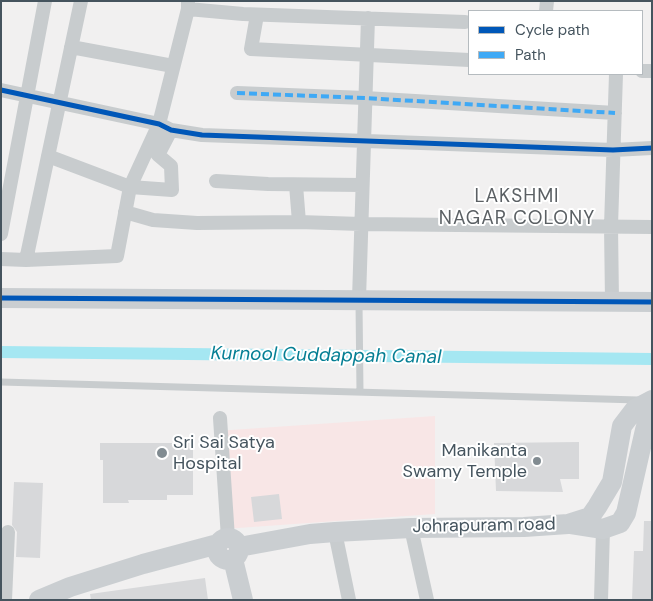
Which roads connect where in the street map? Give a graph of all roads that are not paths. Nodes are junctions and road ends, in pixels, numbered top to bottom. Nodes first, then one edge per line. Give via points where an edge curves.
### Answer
1 (45, 1) edge
2 (81, 1) edge
3 (188, 5) edge
4 (244, 8) edge
5 (257, 15) junction
6 (368, 18) junction
7 (465, 22) dead end
8 (71, 47) junction
9 (366, 54) junction
10 (468, 60) edge
11 (173, 66) junction
12 (616, 75) edge
13 (1, 90) edge
14 (237, 93) dead end
15 (28, 96) junction
16 (365, 98) junction
17 (60, 102) junction
18 (615, 113) junction
19 (165, 127) junction
20 (364, 141) junction
21 (652, 148) edge
22 (613, 150) junction
23 (48, 156) junction
24 (216, 181) dead end
25 (296, 185) junction
26 (362, 185) junction
27 (130, 187) junction
28 (125, 212) junction
29 (299, 222) junction
30 (361, 224) junction
31 (611, 226) junction
32 (652, 227) edge
33 (1, 234) edge
34 (1, 259) edge
35 (26, 260) junction
36 (1, 298) edge
37 (359, 299) junction
38 (612, 301) junction
39 (652, 302) edge
40 (1, 382) edge
41 (360, 392) junction
42 (651, 406) edge
43 (220, 418) dead end
44 (596, 523) junction
45 (411, 528) junction
46 (8, 532) dead end
47 (335, 532) junction
48 (230, 547) junction
49 (5, 600) edge
50 (39, 600) edge
51 (243, 600) edge
52 (349, 600) edge
53 (427, 600) edge
54 (601, 600) edge

1 - 15 street
2 - 8 street
3 - 4 street
3 - 11 street
4 - 5 street
5 - 6 street
5 - 9 street via 251,49
6 - 7 street
6 - 9 street
8 - 11 street
8 - 17 street
9 - 10 street
9 - 16 street
11 - 19 street
12 - 18 street
13 - 15 street
14 - 16 street
15 - 17 street
15 - 33 street
16 - 18 street
16 - 20 street
17 - 19 street
17 - 23 street
18 - 22 street
19 - 20 street via 202,135
19 - 27 street
19 - 27 street via 158,155 171,166 172,190
20 - 22 street
20 - 26 street
21 - 22 street
22 - 31 street
23 - 27 street
23 - 35 street
24 - 25 street
25 - 26 street
25 - 29 street
26 - 30 street
27 - 28 street
28 - 29 street via 171,222
28 - 35 street via 117,256
29 - 30 street
30 - 31 street
30 - 37 street
31 - 32 street
31 - 38 street
34 - 35 street
36 - 37 street
37 - 38 street
37 - 41 lane
38 - 39 street
40 - 41 lane
41 - 42 lane
42 - 44 street via 635,409 622,426 612,482 598,507
42 - 44 street via 626,512 620,523
43 - 48 street
44 - 45 street, Johrapuram road
44 - 54 street
45 - 47 street, Johrapuram road
45 - 53 street
46 - 49 street
47 - 48 street, Johrapuram road
47 - 52 street
48 - 50 street, Johrapuram road via 143,564
48 - 51 street

